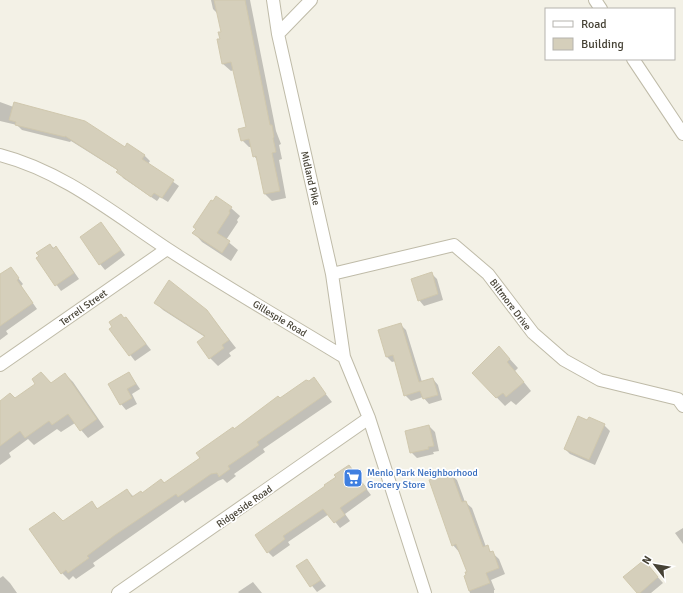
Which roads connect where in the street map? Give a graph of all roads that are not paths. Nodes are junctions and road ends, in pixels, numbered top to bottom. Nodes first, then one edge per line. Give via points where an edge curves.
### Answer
1 (273, 0) edge
2 (311, 0) edge
3 (278, 34) junction
4 (634, 60) edge
5 (683, 134) edge
6 (0, 155) edge
7 (167, 249) junction
8 (332, 274) junction
9 (344, 357) junction
10 (0, 365) edge
11 (681, 398) edge
12 (369, 418) junction
13 (118, 593) edge
14 (425, 593) edge

1 - 3 street, Midland Pike
2 - 3 street
3 - 8 street, Midland Pike
4 - 5 street
6 - 7 street, Gillespie Road via 18,160 70,183
7 - 9 street, Gillespie Road
7 - 10 street, Terrell Street
8 - 9 street, Midland Pike
8 - 11 street, Biltmore Drive via 454,245 488,274 533,333 564,360 600,380
9 - 12 street
12 - 13 street, Ridgeside Road
12 - 14 street

